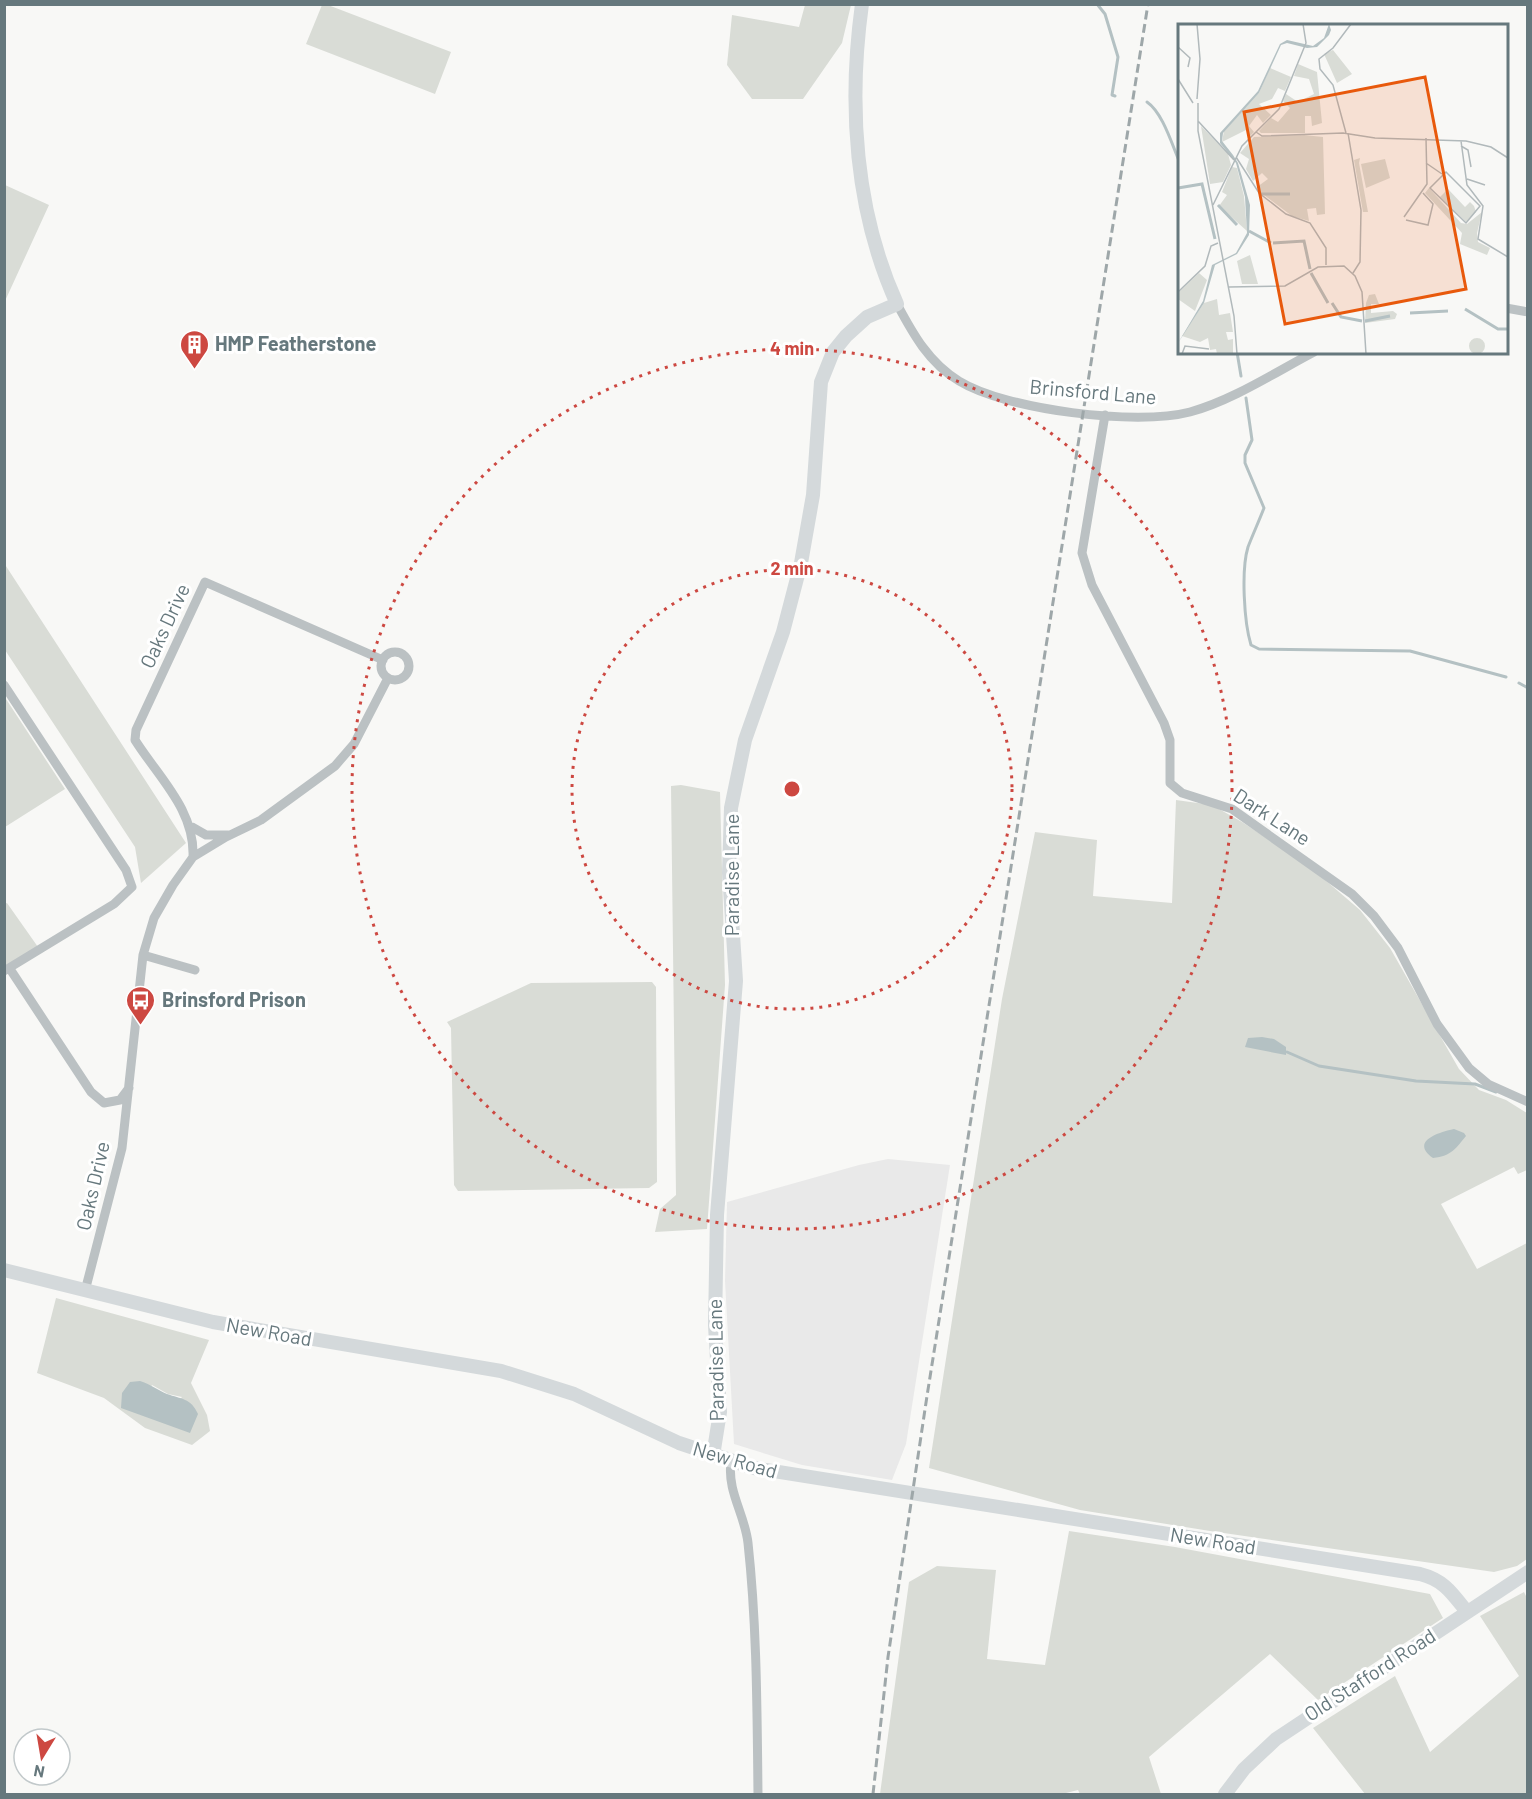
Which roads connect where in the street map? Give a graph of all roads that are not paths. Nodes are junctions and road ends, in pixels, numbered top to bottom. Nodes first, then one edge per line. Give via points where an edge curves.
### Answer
1 (862, 4) edge
2 (897, 304) junction
3 (1508, 308) edge
4 (1527, 312) edge
5 (1310, 354) edge
6 (1105, 415) junction
7 (383, 660) junction
8 (388, 678) junction
9 (4, 685) edge
10 (192, 827) junction
11 (230, 834) junction
12 (194, 856) junction
13 (143, 955) junction
14 (7, 970) edge
15 (195, 970) dead end
16 (129, 1088) junction
17 (1527, 1102) edge
18 (4, 1270) edge
19 (85, 1291) junction
20 (713, 1456) junction
21 (731, 1463) junction
22 (1527, 1572) edge
23 (1467, 1612) junction
24 (758, 1794) edge
25 (1226, 1794) edge

1 - 2 street via 855,65 860,171 881,268
2 - 6 street, Brinsford Lane via 919,345 958,381 1018,404
2 - 20 street, Paradise Lane via 867,317 846,336 833,352 821,382 813,495 801,563 783,632 745,740 731,808 729,873 735,981 716,1237 715,1325 720,1412
3 - 4 street
5 - 6 street, Brinsford Lane via 1193,411 1150,418
6 - 17 street, Dark Lane via 1082,553 1092,585 1164,723 1170,740 1170,783 1182,793 1232,809 1352,894 1398,948 1437,1024 1469,1068 1488,1084
7 - 8 street via 382,672
7 - 8 street via 396,652 409,663 405,677
7 - 10 street, Oaks Drive via 205,582 136,730 135,740
8 - 11 street, Oaks Drive via 354,744 335,766 261,820
9 - 14 street via 126,870 132,887 114,904
10 - 11 street via 206,835
10 - 12 street, Oaks Drive
11 - 12 street, Oaks Drive
12 - 13 street, Oaks Drive via 154,918
13 - 15 street
13 - 16 street, Oaks Drive
14 - 16 street via 91,1092 104,1104 120,1100
16 - 19 street, Oaks Drive via 122,1148
18 - 19 street, New Road
19 - 20 street, New Road via 213,1322 501,1371 574,1394
20 - 21 street, New Road
21 - 23 street, New Road via 1420,1574 1437,1578 1448,1586
21 - 24 street via 729,1476 747,1539 755,1617
22 - 23 street, Old Stafford Road
23 - 25 street, Old Stafford Road via 1276,1739 1244,1769

